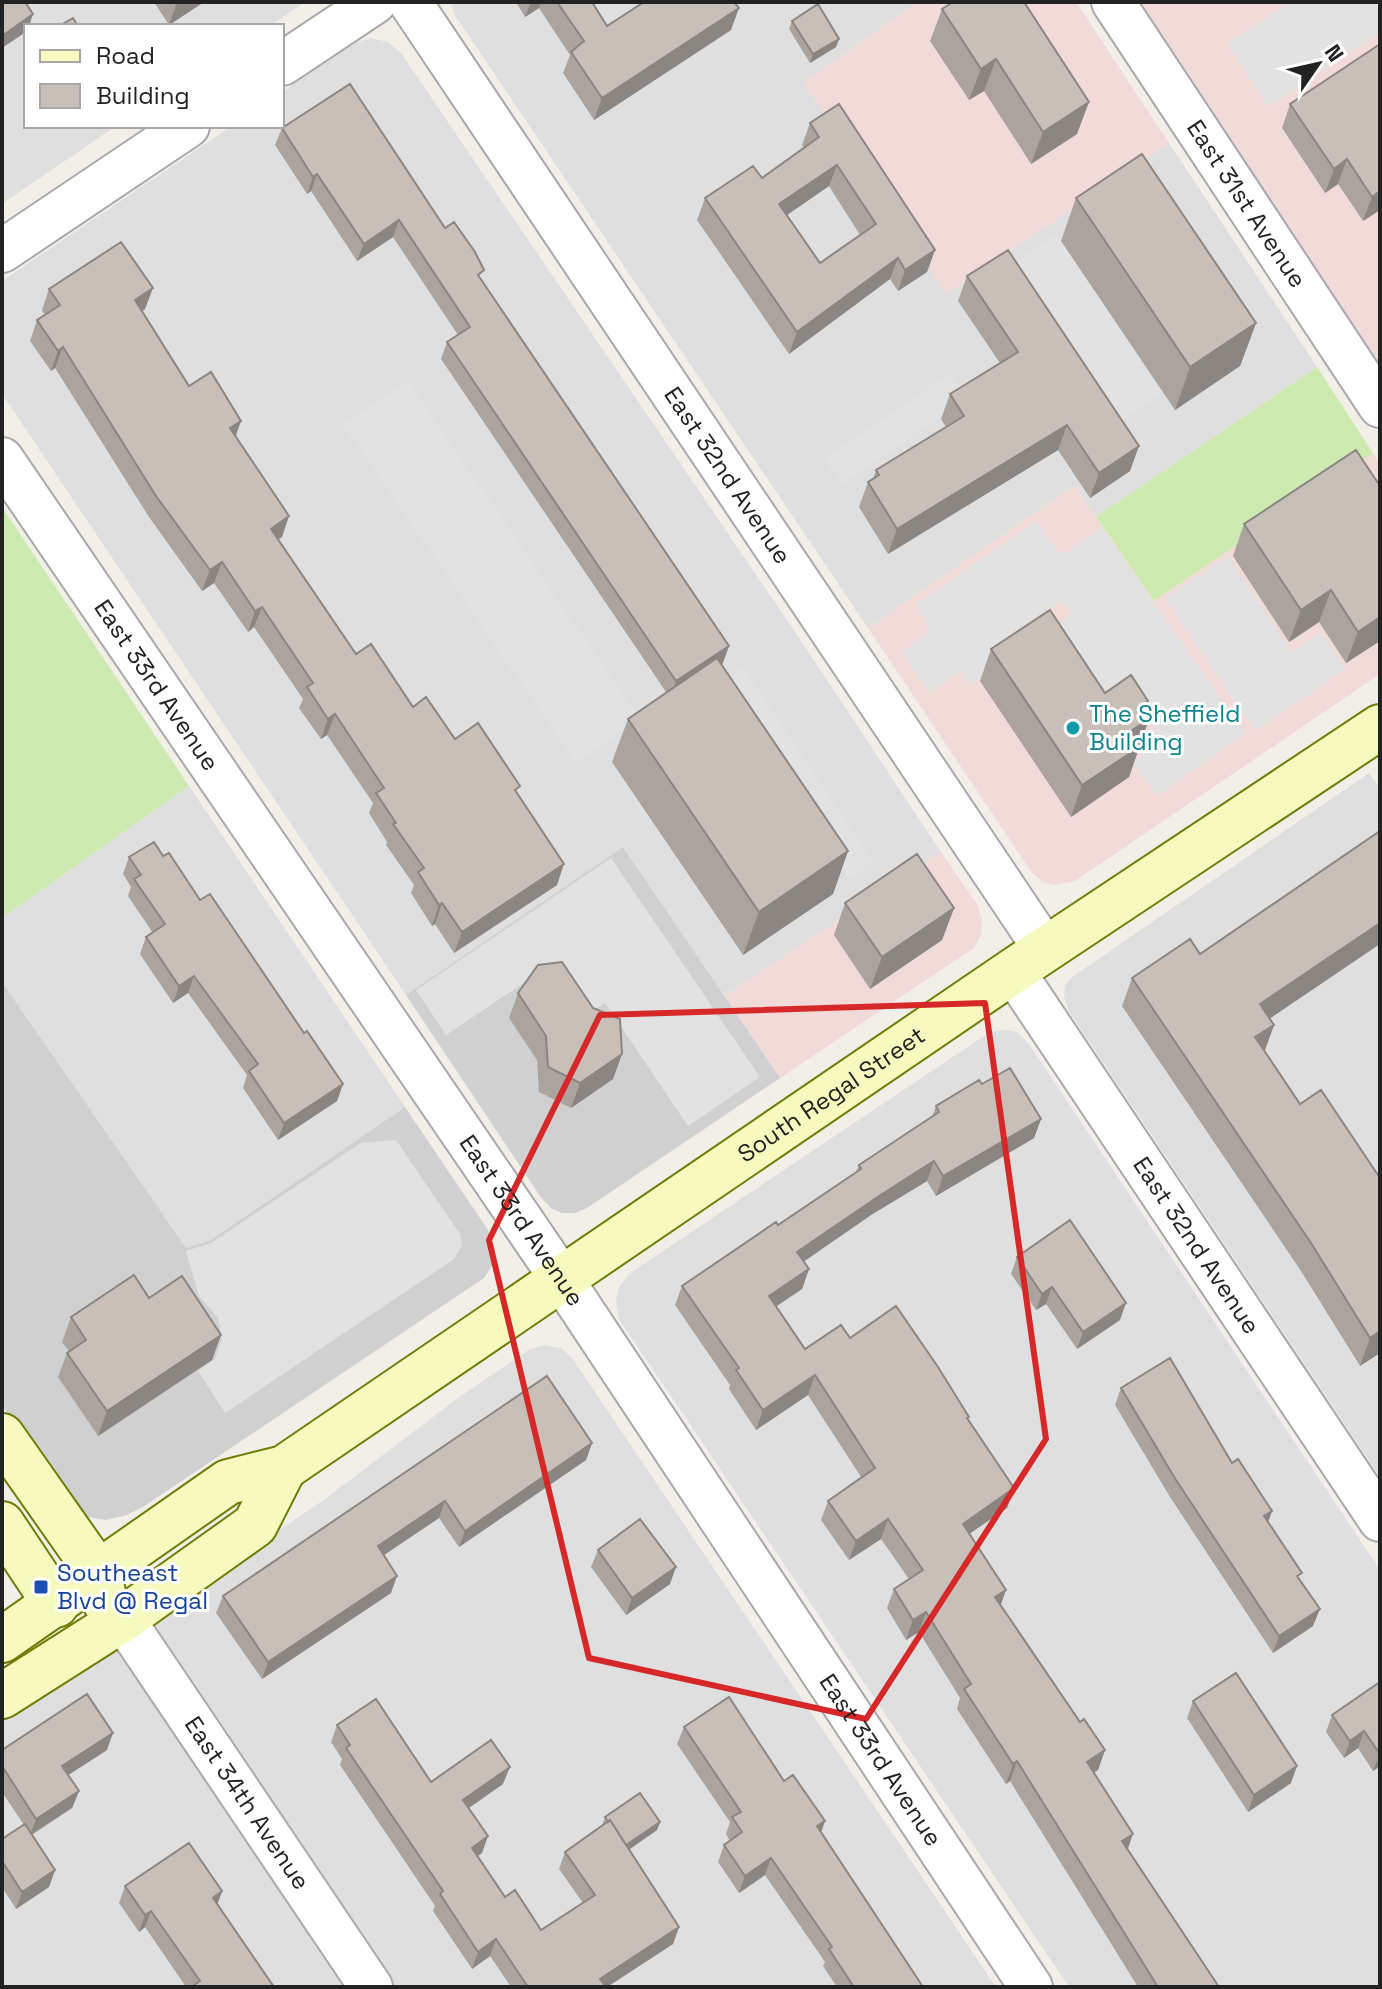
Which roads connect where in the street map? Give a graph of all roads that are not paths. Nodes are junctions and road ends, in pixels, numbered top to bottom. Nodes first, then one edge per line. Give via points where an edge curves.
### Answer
1 (375, 2) edge
2 (410, 2) edge
3 (1113, 2) edge
4 (284, 63) edge
5 (185, 128) edge
6 (2, 251) edge
7 (1380, 406) edge
8 (2, 459) edge
9 (1380, 727) edge
10 (1029, 960) junction
11 (561, 1278) junction
12 (2, 1436) edge
13 (284, 1468) junction
14 (1380, 1520) edge
15 (2, 1524) edge
16 (109, 1601) junction
17 (56, 1605) junction
18 (2, 1640) edge
19 (2, 1696) edge
20 (371, 1987) edge
21 (1031, 1987) edge

1 - 4 street
2 - 10 street, East 32nd Avenue
3 - 7 street, East 31st Avenue
5 - 6 street
8 - 11 street, East 33rd Avenue
9 - 10 main road, South Regal Street
10 - 11 main road, South Regal Street
10 - 14 street, East 32nd Avenue
11 - 13 main road, South Regal Street
11 - 21 street, East 33rd Avenue
12 - 16 main road
13 - 16 main road, South Regal Street via 228,1482
13 - 16 main road, South Regal Street via 255,1525 180,1577
15 - 17 main road
16 - 17 main road, South Regal Street
16 - 19 main road, South Regal Street via 82,1646
16 - 20 street, East 34th Avenue
17 - 18 main road, South Regal Street

